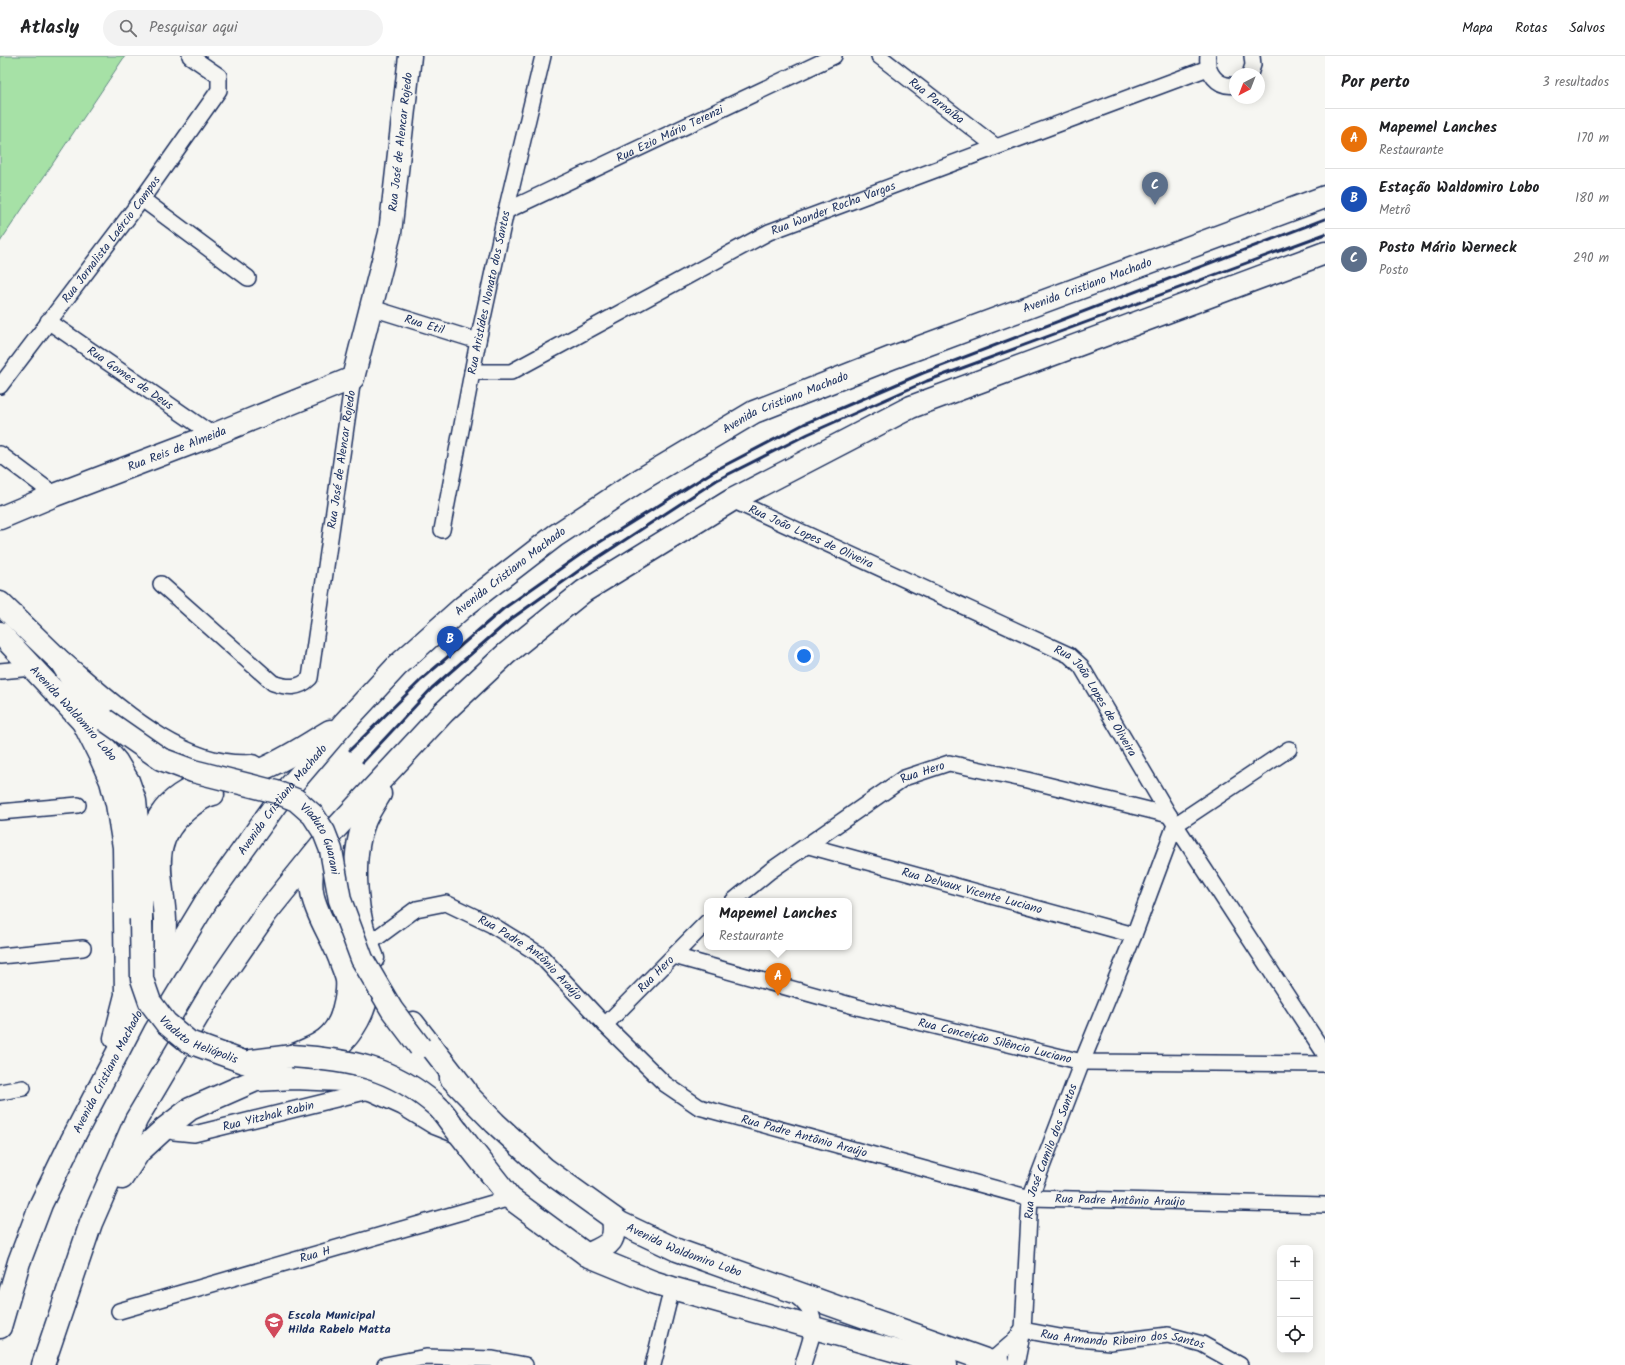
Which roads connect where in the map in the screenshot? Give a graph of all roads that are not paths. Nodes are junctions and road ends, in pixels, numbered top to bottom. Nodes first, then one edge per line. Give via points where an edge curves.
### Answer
1 (190, 56) edge
2 (410, 56) edge
3 (543, 56) edge
4 (834, 56) edge
5 (879, 56) edge
6 (1252, 56) edge
7 (1208, 62) edge
8 (1252, 68) edge
9 (1229, 84) edge
10 (995, 146) junction
11 (1325, 197) edge
12 (142, 199) junction
13 (506, 211) junction
14 (1325, 253) edge
15 (248, 278) dead end
16 (372, 308) junction
17 (48, 321) junction
18 (478, 341) junction
19 (472, 372) junction
20 (353, 378) junction
21 (0, 386) edge
22 (213, 435) junction
23 (0, 454) edge
24 (55, 495) junction
25 (732, 500) junction
26 (0, 518) edge
27 (442, 530) dead end
28 (161, 584) dead end
29 (0, 603) edge
30 (0, 633) edge
31 (61, 662) junction
32 (33, 668) junction
33 (0, 671) edge
34 (83, 722) junction
35 (345, 722) junction
36 (1289, 749) dead end
37 (398, 762) junction
38 (273, 764) junction
39 (261, 789) junction
40 (135, 801) joint
41 (78, 805) dead end
42 (0, 812) edge
43 (1172, 820) junction
44 (326, 839) junction
45 (809, 846) junction
46 (141, 871) junction
47 (736, 898) edge
48 (704, 925) edge
49 (1134, 935) junction
50 (83, 948) dead end
51 (365, 952) junction
52 (0, 956) edge
53 (674, 956) junction
54 (162, 973) junction
55 (606, 1025) junction
56 (420, 1047) joint
57 (1325, 1054) edge
58 (292, 1056) junction
59 (1082, 1062) junction
60 (1325, 1064) edge
61 (108, 1068) junction
62 (256, 1080) junction
63 (23, 1088) dead end
64 (373, 1090) junction
65 (465, 1090) junction
66 (0, 1092) edge
67 (164, 1129) junction
68 (458, 1132) junction
69 (510, 1198) junction
70 (1030, 1198) junction
71 (1325, 1205) edge
72 (613, 1218) junction
73 (91, 1224) junction
74 (639, 1233) junction
75 (588, 1255) junction
76 (19, 1262) junction
77 (626, 1272) junction
78 (776, 1285) junction
79 (672, 1288) junction
80 (0, 1290) edge
81 (119, 1311) dead end
82 (0, 1327) edge
83 (814, 1327) junction
84 (1023, 1330) junction
85 (995, 1363) edge
86 (43, 1365) edge
87 (385, 1365) edge
88 (525, 1365) edge
89 (653, 1365) edge
90 (803, 1365) edge
91 (946, 1365) edge
92 (1016, 1365) edge
93 (1240, 1365) edge

1 - 12 street, Rua Jornalista Laércio Campos via 219,76 219,90
2 - 16 main road, Rua José de Alencar Rojedo via 390,233
3 - 13 street, Rua Aristídes Nonato dos Santos
4 - 13 street, Rua Ezio Mário Terenzi
5 - 10 street, Rua Parnaíba
6 - 8 street
7 - 9 street via 1217,81
7 - 10 street, Rua Wander Rocha Vargas
10 - 19 street, Rua Wander Rocha Vargas via 769,232 511,372
11 - 35 main road, Avenida Cristiano Machado via 891,358 754,412 640,480 549,541 463,607 397,666
12 - 15 street
12 - 17 street, Rua Jornalista Laércio Campos
13 - 18 street, Rua Aristídes Nonato dos Santos
14 - 25 main road via 911,407
16 - 18 street, Rua Etil
16 - 20 main road, Rua José de Alencar Rojedo
17 - 21 street, Rua Jornalista Laércio Campos
17 - 22 street, Rua Gomes de Deus
18 - 19 street, Rua Aristídes Nonato dos Santos
19 - 27 street, Rua Aristídes Nonato dos Santos
20 - 22 main road, Rua Reis de Almeida
20 - 28 street, Rua José de Alencar Rojedo via 310,678 304,685 286,687 273,683
22 - 24 main road, Rua Reis de Almeida
23 - 24 street
24 - 26 main road, Rua Reis de Almeida
25 - 37 main road via 584,591 504,655 444,712
25 - 43 street, Rua João Lopes de Oliveira via 1069,655 1082,666
29 - 31 main road, Avenida Waldomiro Lobo
30 - 32 main road, Avenida Waldomiro Lobo
31 - 38 main road via 118,710 161,741 217,764 243,767
31 - 39 main road, Viaduto Guarani, bridge via 79,691 105,720 161,759 193,771
32 - 33 street
32 - 34 main road, Avenida Waldomiro Lobo
34 - 40 main road, Avenida Waldomiro Lobo via 116,761 128,781
34 - 61 main road via 111,781 124,847 126,995
35 - 38 main road
35 - 54 main road, Avenida Cristiano Machado via 281,797 207,900
36 - 43 street
37 - 44 main road
37 - 51 main road via 365,820 358,851 356,868
38 - 46 main road via 254,772 185,791 167,805 154,825
39 - 51 main road, Viaduto Guarani, bridge via 296,800 313,814 331,850 340,900
39 - 54 main road via 209,795 191,806 166,831 160,865 165,919
40 - 46 main road, Viaduto Heliópolis
41 - 42 street
43 - 45 street, Rua Hero via 1027,780 949,763 904,778
43 - 49 street, Rua José Camilo dos Santos
43 - 57 street, Rua João Lopes de Oliveira
44 - 58 main road via 312,867 310,883 314,902 347,979 346,997 342,1015 324,1042
44 - 73 main road via 267,912 213,990 136,1120
45 - 47 street, Rua Hero via 770,871
45 - 49 street, Rua Delvaux Vicente Luciano
46 - 58 main road, Viaduto Heliópolis, bridge via 142,979 150,1002 166,1023 189,1042 244,1062
48 - 53 street, Rua Hero
49 - 59 street, Rua José Camilo dos Santos
50 - 52 street
51 - 55 street, Rua Padre Antônio Araújo via 416,909 446,903 492,925 539,954
51 - 56 main road, Viaduto Guarani, bridge via 392,1010
51 - 62 main road via 368,988 361,1015 346,1040 319,1061
51 - 65 main road
53 - 55 street, Rua Hero
53 - 59 street, Rua Conceição Silêncio Luciano via 861,1008
54 - 61 main road, Avenida Cristiano Machado
55 - 70 street, Rua Padre Antônio Araújo via 665,1084 699,1107
56 - 65 main road, Avenida Waldomiro Lobo
58 - 68 main road, Viaduto Heliópolis, bridge via 374,1068 406,1082 438,1107
59 - 60 street, Rua Conceição Silêncio Luciano
59 - 70 street, Rua José Camilo dos Santos
61 - 76 main road, Avenida Cristiano Machado via 41,1204
62 - 64 main road via 342,1080
62 - 67 main road via 190,1110
63 - 66 street
64 - 67 street, Rua Yitzhak Rabin via 194,1134
64 - 68 main road via 404,1104 435,1123
65 - 72 main road, Avenida Waldomiro Lobo via 495,1123 545,1169
67 - 73 main road via 139,1152
68 - 69 main road
69 - 75 main road
69 - 81 street, Rua H
70 - 71 street, Rua Padre Antônio Araújo
70 - 84 street, Rua José Camilo dos Santos
72 - 74 main road, Avenida Waldomiro Lobo
72 - 75 main road via 614,1232 611,1242 604,1249
73 - 86 main road
74 - 77 main road via 627,1242 623,1249 622,1261
74 - 78 main road, Avenida Waldomiro Lobo via 677,1250
75 - 77 main road
76 - 80 main road
76 - 82 main road, Avenida Cristiano Machado
77 - 79 main road
78 - 83 street via 808,1306 813,1316
78 - 85 main road, Avenida Waldomiro Lobo
79 - 83 main road
79 - 89 street
83 - 90 street
83 - 91 main road
84 - 85 street
84 - 92 street, Rua José Camilo dos Santos
84 - 93 street, Rua Armando Ribeiro dos Santos via 1110,1342 1168,1335 1202,1344
87 - 88 street via 426,1357 493,1359

